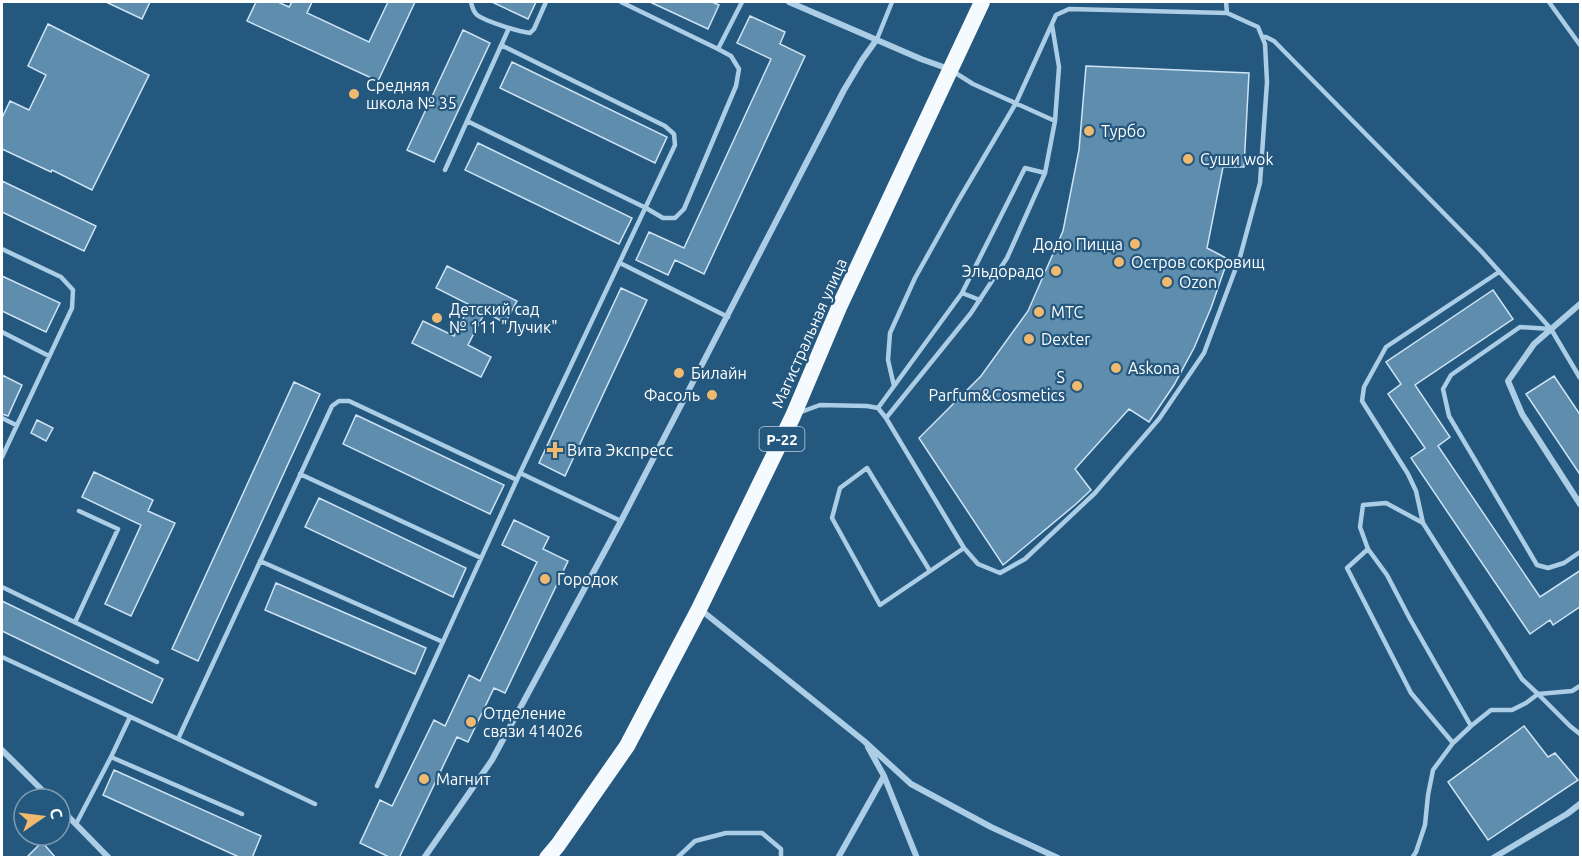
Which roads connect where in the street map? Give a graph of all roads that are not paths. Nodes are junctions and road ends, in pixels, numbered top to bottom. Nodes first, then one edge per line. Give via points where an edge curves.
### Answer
1 (471, 2) edge
2 (546, 2) edge
3 (621, 2) edge
4 (742, 2) edge
5 (789, 2) edge
6 (892, 2) edge
7 (982, 2) edge
8 (1089, 2) edge
9 (1226, 2) edge
10 (1549, 2) edge
11 (1089, 9) junction
12 (1227, 13) junction
13 (1052, 24) junction
14 (509, 28) junction
15 (1262, 37) junction
16 (877, 39) junction
17 (501, 45) junction
18 (1581, 45) edge
19 (718, 49) junction
20 (950, 69) junction
21 (1016, 103) junction
22 (467, 121) junction
23 (1055, 121) junction
24 (445, 170) dead end
25 (1045, 173) junction
26 (646, 208) junction
27 (2, 249) edge
28 (620, 263) junction
29 (1500, 272) junction
30 (962, 293) junction
31 (980, 300) junction
32 (1581, 304) edge
33 (728, 317) junction
34 (1551, 329) junction
35 (2, 332) edge
36 (49, 356) junction
37 (1581, 378) edge
38 (894, 386) junction
39 (878, 408) junction
40 (793, 416) junction
41 (2, 418) edge
42 (886, 418) junction
43 (16, 425) junction
44 (2, 457) edge
45 (520, 473) junction
46 (300, 474) junction
47 (517, 480) junction
48 (1581, 504) edge
49 (79, 511) dead end
50 (621, 521) junction
51 (1424, 523) junction
52 (964, 548) junction
53 (1368, 549) junction
54 (1581, 552) edge
55 (482, 558) junction
56 (260, 561) junction
57 (930, 571) junction
58 (2, 587) edge
59 (699, 609) junction
60 (75, 622) junction
61 (443, 642) junction
62 (2, 657) edge
63 (157, 662) dead end
64 (1581, 686) edge
65 (1538, 694) junction
66 (130, 717) junction
67 (1471, 726) junction
68 (1581, 734) edge
69 (178, 739) junction
70 (864, 741) junction
71 (1453, 743) junction
72 (2, 750) edge
73 (111, 757) junction
74 (884, 776) junction
75 (377, 786) dead end
76 (39, 787) edge
77 (315, 804) dead end
78 (1581, 804) edge
79 (242, 814) dead end
80 (72, 820) edge
81 (76, 824) junction
82 (109, 858) edge
83 (424, 858) edge
84 (547, 858) edge
85 (677, 858) edge
86 (781, 858) edge
87 (838, 858) edge
88 (917, 858) edge
89 (1058, 858) edge
90 (1412, 858) edge
91 (1493, 858) edge

1 - 14 lane via 478,15
2 - 14 lane via 530,33
3 - 19 lane
4 - 19 lane
5 - 16 street
6 - 16 lane
7 - 20 highway, Магистральная улица / Р-22
8 - 11 lane
9 - 12 lane
10 - 18 lane
11 - 12 lane
11 - 13 lane via 1069,9 1056,15
12 - 15 lane via 1258,27
13 - 21 lane
13 - 23 lane via 1059,67
14 - 17 lane
15 - 29 lane via 1274,41
15 - 52 lane via 1267,82 1260,183 1240,257 1204,353 1159,419 1095,493 1025,559 1000,573 978,564
16 - 20 street
16 - 33 street via 844,90
17 - 22 lane
17 - 26 lane via 666,126 674,134 675,145
19 - 26 lane via 731,56 739,69 736,86 684,209 675,218 663,218
20 - 21 lane
20 - 40 highway, Магистральная улица / Р-22
21 - 23 lane
21 - 38 lane via 915,278 890,333 888,360
22 - 24 lane
22 - 26 lane
23 - 25 lane
25 - 30 lane via 1025,168
25 - 31 lane via 1007,258
26 - 28 lane
27 - 36 lane via 61,277 73,290 72,308
28 - 33 lane
28 - 45 lane
29 - 34 lane
29 - 51 lane via 1386,347 1364,387 1362,401 1408,474
30 - 31 lane
30 - 38 lane
31 - 42 lane
32 - 34 street
33 - 50 street
34 - 37 lane
34 - 48 street via 1534,344 1508,381 1522,414
34 - 54 lane via 1520,327 1451,375 1443,389 1449,416 1537,565 1548,568
35 - 36 lane
36 - 43 lane
38 - 39 lane
39 - 40 lane via 820,405
39 - 42 lane
40 - 59 highway, Магистральная улица / Р-22
41 - 43 lane
42 - 52 lane
43 - 44 lane
45 - 47 lane
45 - 50 lane
46 - 47 lane via 332,406 349,401
46 - 55 lane
46 - 56 lane
47 - 55 lane
49 - 60 lane via 118,529
50 - 83 street via 492,760
51 - 53 lane via 1386,503 1363,505 1360,527
51 - 65 lane via 1522,679
52 - 57 lane
53 - 67 lane via 1387,575
53 - 71 lane via 1347,568 1411,693
55 - 61 lane
56 - 61 lane
56 - 69 lane
57 - 57 lane via 880,605 832,518 840,488 867,468
58 - 60 lane
59 - 70 street
59 - 84 highway, Магистральная улица / Р-22 via 627,746
60 - 63 lane
61 - 75 lane
62 - 66 lane
64 - 65 lane via 1572,691
65 - 67 lane via 1512,710 1491,710
65 - 68 lane
66 - 69 lane
66 - 73 lane
67 - 71 lane
69 - 77 lane
70 - 74 street
70 - 89 street via 911,784
71 - 90 lane via 1433,770 1425,825
72 - 76 street
73 - 79 lane
73 - 81 lane
74 - 87 street
74 - 88 street
78 - 91 street
80 - 81 street
81 - 82 street
85 - 86 lane via 695,841 726,833 762,833 781,849

